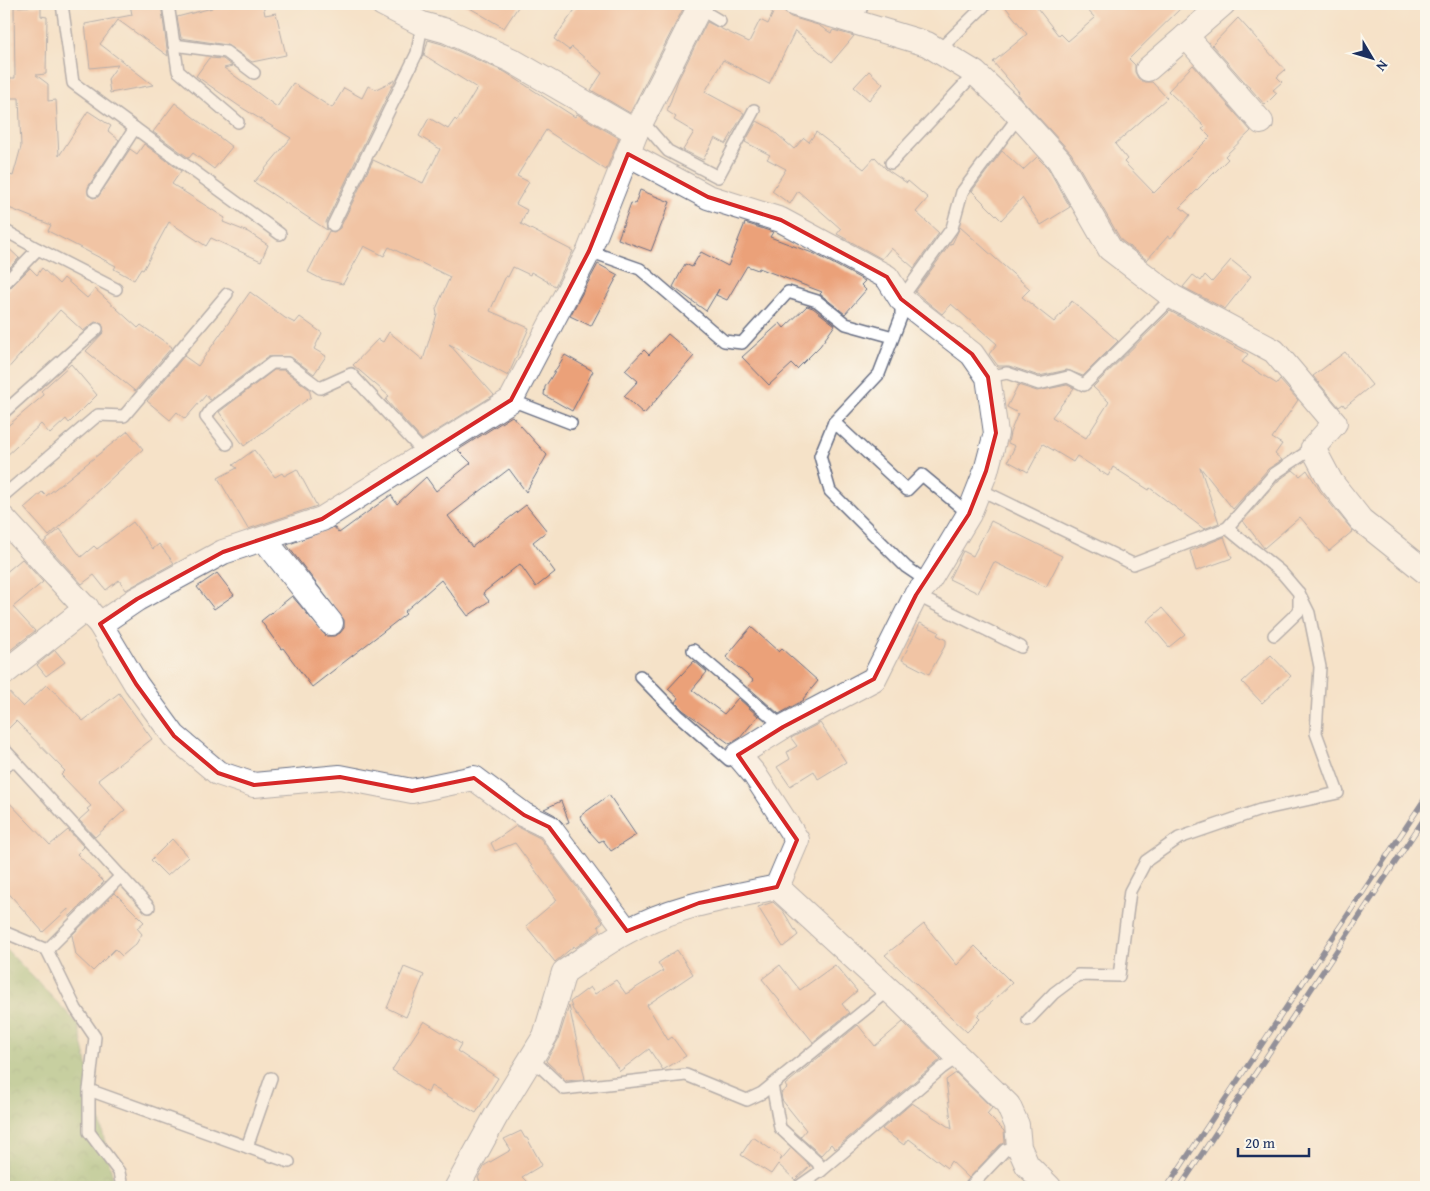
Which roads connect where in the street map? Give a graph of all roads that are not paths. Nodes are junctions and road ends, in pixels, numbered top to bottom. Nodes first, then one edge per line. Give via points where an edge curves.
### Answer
1 (62, 4) edge
2 (168, 4) edge
3 (795, 4) edge
4 (986, 4) edge
5 (1223, 4) edge
6 (696, 5) edge
7 (395, 6) edge
8 (859, 12) edge
9 (1198, 12) edge
10 (720, 20) dead end
11 (422, 24) junction
12 (1186, 36) junction
13 (174, 45) junction
14 (938, 51) junction
15 (1148, 69) dead end
16 (254, 73) dead end
17 (975, 73) junction
18 (754, 110) dead end
19 (1019, 116) junction
20 (238, 122) dead end
21 (1261, 122) dead end
22 (135, 128) junction
23 (635, 136) junction
24 (891, 164) dead end
25 (94, 191) dead end
26 (333, 225) dead end
27 (4, 230) edge
28 (280, 234) dead end
29 (38, 250) junction
30 (589, 251) junction
31 (4, 284) edge
32 (116, 289) dead end
33 (227, 294) dead end
34 (1173, 296) junction
35 (901, 299) junction
36 (97, 329) dead end
37 (893, 337) junction
38 (988, 377) junction
39 (511, 400) junction
40 (4, 412) edge
41 (834, 422) junction
42 (571, 423) dead end
43 (227, 444) dead end
44 (1313, 448) junction
45 (425, 454) junction
46 (979, 489) junction
47 (4, 495) edge
48 (969, 514) junction
49 (5, 522) edge
50 (1227, 528) junction
51 (264, 539) junction
52 (1426, 572) edge
53 (922, 588) junction
54 (1299, 593) junction
55 (94, 616) junction
56 (331, 623) dead end
57 (1274, 634) dead end
58 (1022, 647) dead end
59 (694, 650) dead end
60 (4, 673) edge
61 (640, 676) dead end
62 (782, 726) junction
63 (4, 749) edge
64 (738, 755) junction
65 (13, 759) junction
66 (4, 768) edge
67 (121, 876) junction
68 (777, 887) junction
69 (149, 907) dead end
70 (627, 931) junction
71 (4, 932) edge
72 (47, 950) junction
73 (888, 991) junction
74 (1028, 1020) dead end
75 (958, 1057) junction
76 (531, 1058) junction
77 (271, 1078) dead end
78 (772, 1085) junction
79 (89, 1090) junction
80 (247, 1147) junction
81 (1019, 1147) junction
82 (289, 1162) dead end
83 (821, 1171) junction
84 (122, 1187) edge
85 (457, 1187) edge
86 (798, 1187) edge
87 (970, 1187) edge
88 (1049, 1187) edge

1 - 22 lane via 73,83
2 - 13 lane
3 - 8 street
4 - 14 lane
5 - 9 street
6 - 10 lane
6 - 23 street
7 - 11 street
8 - 14 street
9 - 12 street
11 - 23 street via 446,31 511,60
11 - 26 lane via 418,53
12 - 15 street
12 - 21 street
13 - 16 lane via 226,52
13 - 20 lane via 178,71
14 - 17 street
17 - 19 street
17 - 24 lane
18 - 23 lane via 718,177
19 - 34 street via 1059,160 1110,249
19 - 35 lane via 962,192 952,228
22 - 25 lane
22 - 28 lane
23 - 30 street
23 - 35 street via 708,197 789,224 887,277
27 - 29 lane
29 - 31 lane
29 - 32 lane
30 - 37 lane via 640,269 724,341 742,343 788,292 817,301 846,324
30 - 39 street
33 - 47 lane via 124,416 98,414
34 - 38 lane via 1084,385 1068,377 1039,384 1007,373
34 - 44 street via 1274,351 1336,424
35 - 37 lane via 901,317
35 - 38 street via 972,354
36 - 40 lane
37 - 41 lane via 879,374
38 - 46 street via 996,432
39 - 42 lane
39 - 45 street
41 - 48 lane via 907,490 922,475
41 - 53 lane via 820,456 830,491 906,567
43 - 45 lane via 206,417 212,408 272,363 287,363 320,388 351,374
44 - 50 lane via 1274,474
44 - 52 street via 1331,482 1361,520
45 - 51 street via 322,519
46 - 48 street
46 - 50 lane via 1133,564
48 - 53 street
49 - 55 street
50 - 54 lane via 1282,573
51 - 55 street via 223,552 136,599
51 - 56 street
53 - 58 lane
53 - 62 street via 874,679
54 - 57 lane via 1299,611
54 - 74 lane via 1309,613 1320,667 1316,733 1338,793 1260,810 1179,838 1146,861 1130,891 1120,976 1078,976 1054,993
55 - 60 street
55 - 70 street via 136,684 174,736 218,773 254,785 340,777 412,791 474,778 524,815 549,827
59 - 62 lane
61 - 64 lane via 729,760
62 - 64 street
63 - 65 lane
64 - 68 street via 755,775 797,840
65 - 66 lane
65 - 67 lane
67 - 69 lane
67 - 72 lane
68 - 70 street via 699,903
68 - 73 street
70 - 76 street via 564,972 545,1036
71 - 72 lane
72 - 79 lane via 76,1008 95,1037
73 - 75 street
73 - 78 lane
75 - 81 street via 1008,1105 1016,1125
75 - 83 lane
76 - 78 lane via 564,1089 686,1075 747,1100
76 - 85 street
77 - 80 lane
78 - 83 lane via 780,1128 818,1163
79 - 80 lane
79 - 84 lane via 89,1132 119,1172
80 - 82 lane
81 - 87 lane via 1005,1150
81 - 88 street via 1027,1165
83 - 86 lane

